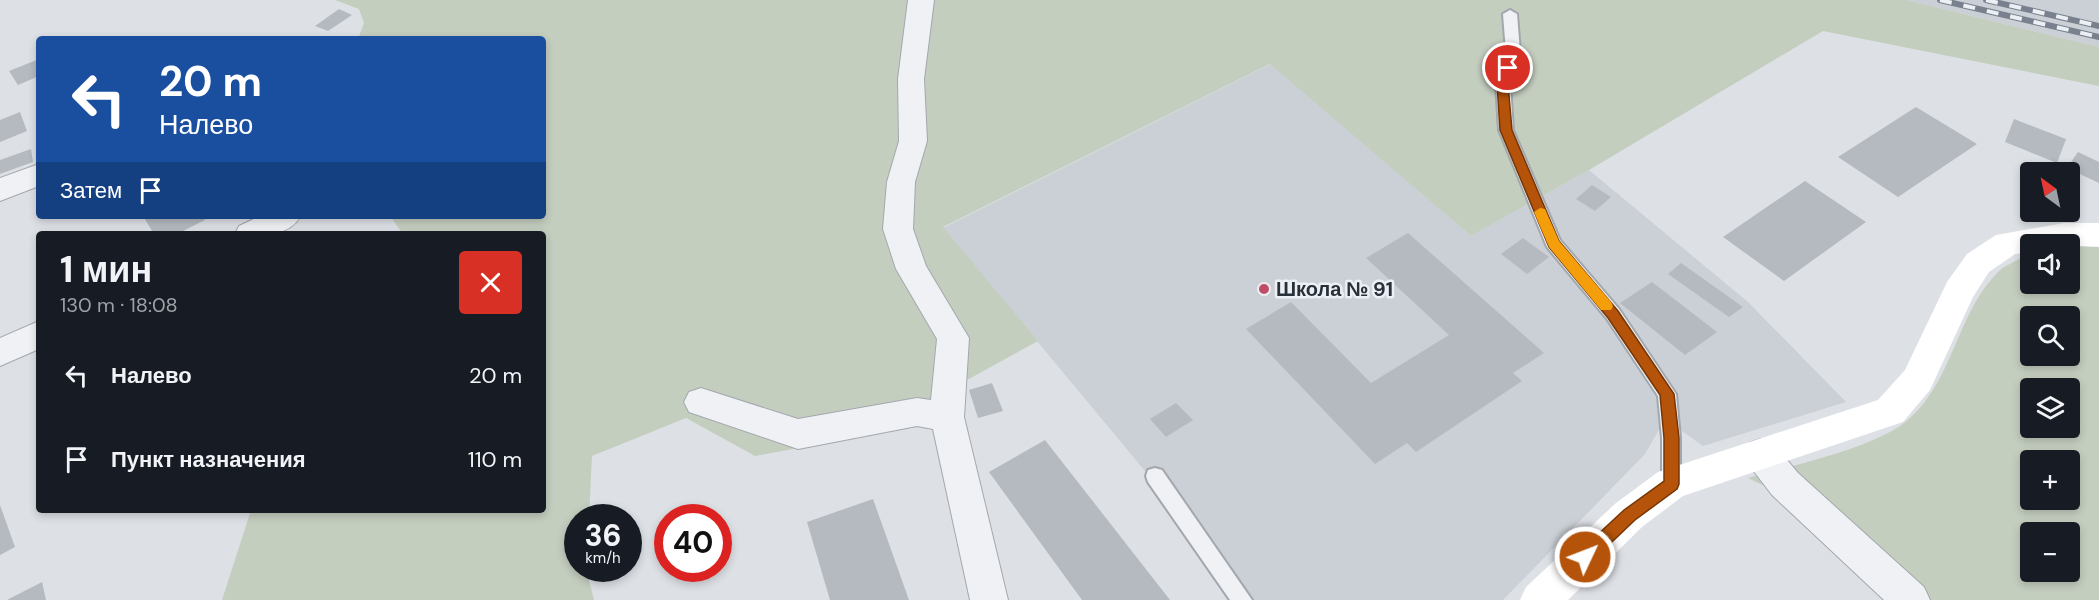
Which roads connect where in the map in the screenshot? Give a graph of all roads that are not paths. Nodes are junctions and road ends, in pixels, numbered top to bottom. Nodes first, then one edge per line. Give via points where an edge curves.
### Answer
1 (921, 0) edge
2 (1510, 14) dead end
3 (36, 175) edge
4 (0, 190) edge
5 (281, 219) edge
6 (256, 231) edge
7 (2099, 235) edge
8 (36, 335) edge
9 (0, 353) edge
10 (701, 402) dead end
11 (947, 417) junction
12 (1761, 454) junction
13 (1155, 476) dead end
14 (1671, 484) junction
15 (989, 600) edge
16 (1242, 600) edge
17 (1540, 600) edge
18 (1911, 600) edge

1 - 11 street via 911,79 912,141 901,182 898,229 910,270 953,338
2 - 14 lane via 1513,52 1503,84 1506,130 1553,243 1613,314 1667,394
3 - 4 street
5 - 6 street
7 - 12 street via 2064,235 2007,243 1978,263 1959,291 1918,380 1890,411
8 - 9 street
10 - 11 street via 798,434 917,412
11 - 15 street
12 - 14 street
12 - 18 street via 1785,484
13 - 16 lane
14 - 17 street via 1629,515

